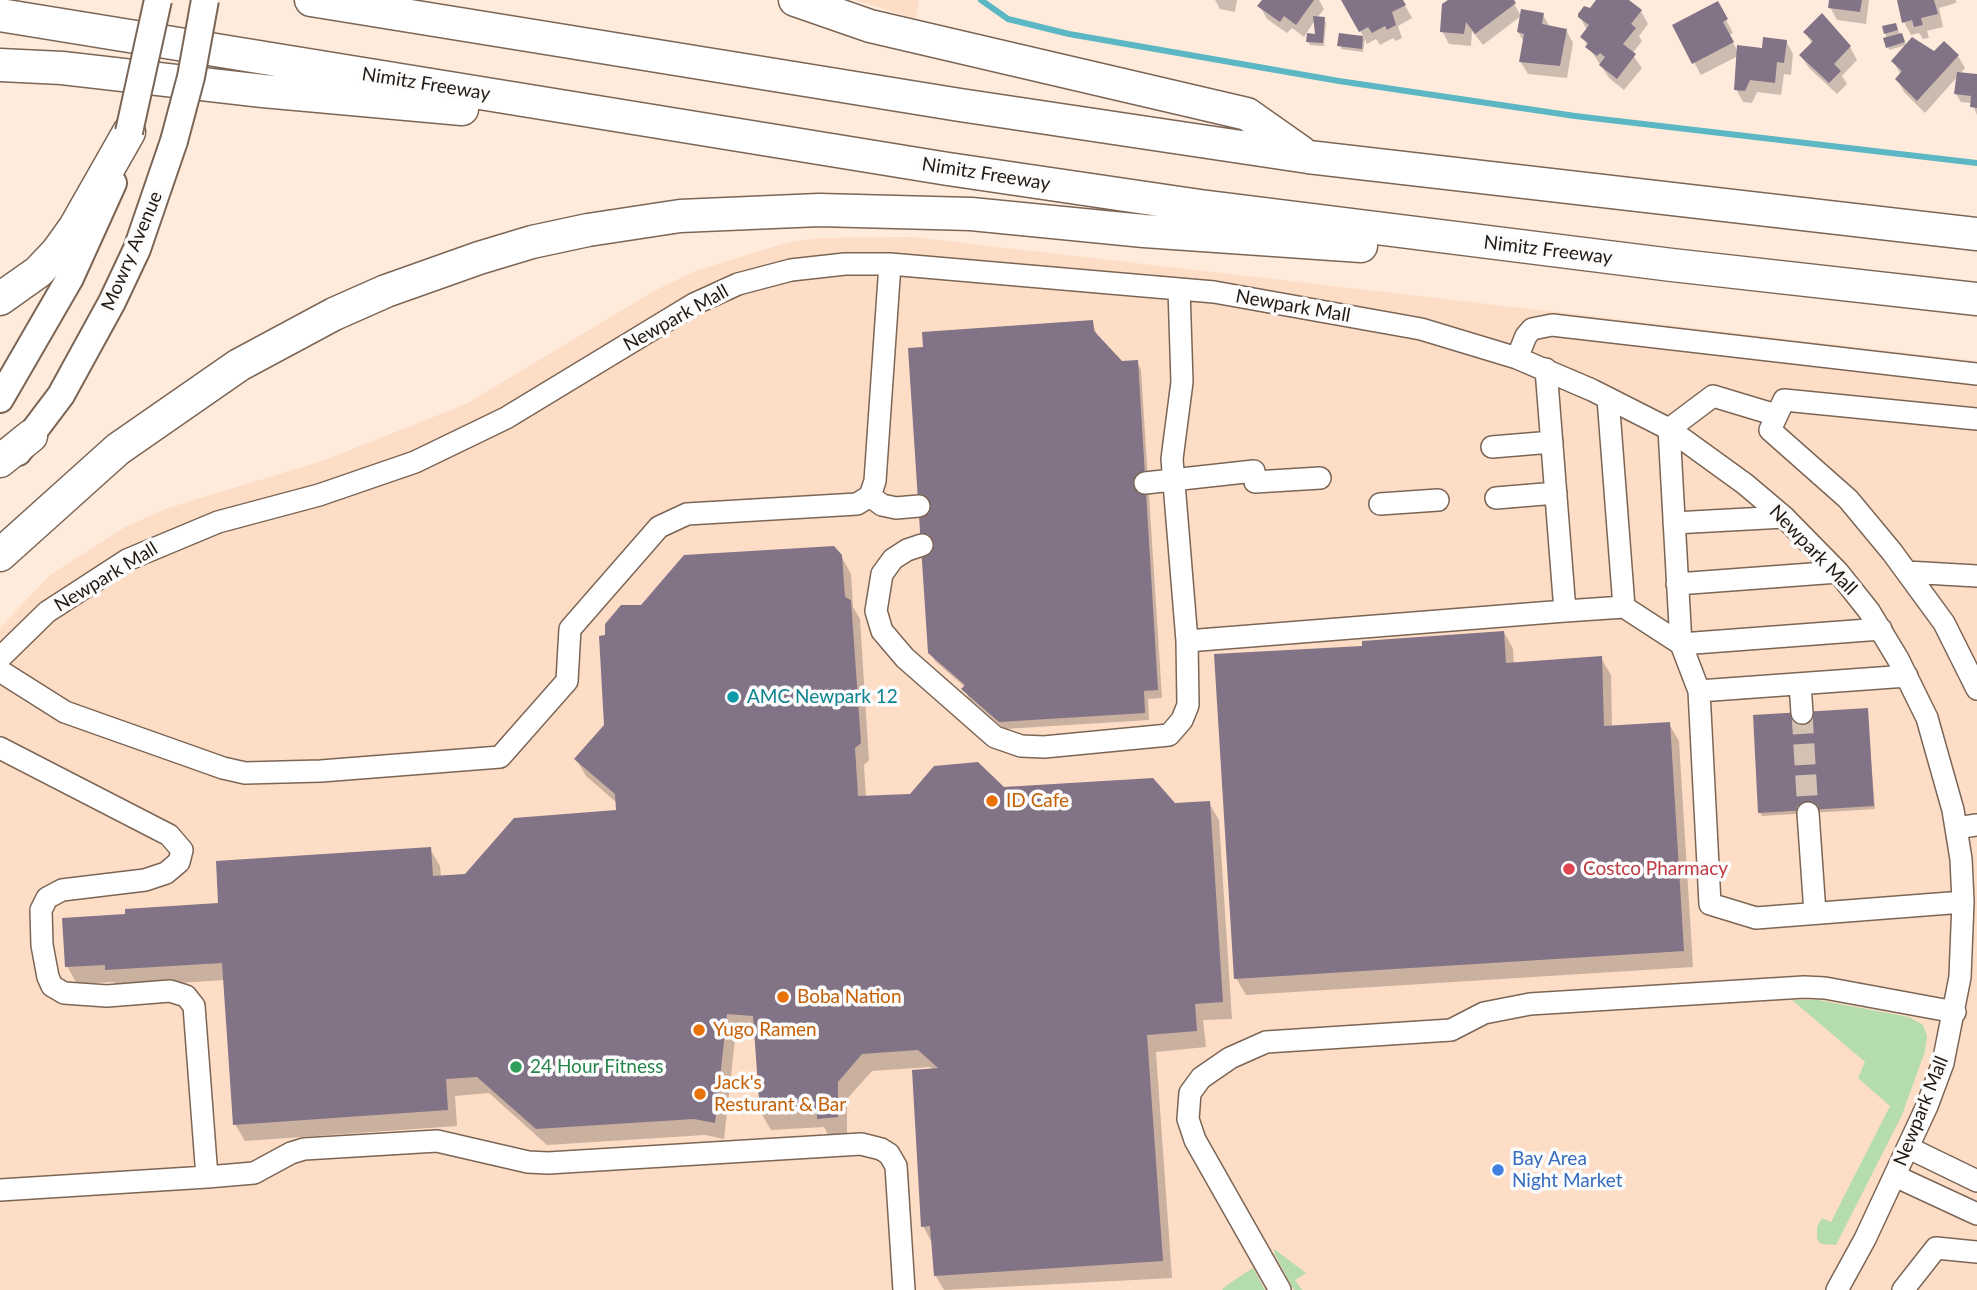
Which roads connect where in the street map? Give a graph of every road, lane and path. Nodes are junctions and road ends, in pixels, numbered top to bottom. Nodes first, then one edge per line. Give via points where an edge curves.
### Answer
1 (158, 0) edge
2 (205, 0) edge
3 (311, 0) edge
4 (795, 0) edge
5 (0, 16) edge
6 (0, 65) edge
7 (707, 129) junction
8 (129, 132) junction
9 (1308, 157) junction
10 (1977, 234) edge
11 (890, 264) junction
12 (1672, 265) junction
13 (1179, 289) junction
14 (0, 299) edge
15 (1977, 299) edge
16 (1517, 358) junction
17 (1546, 369) junction
18 (1977, 374) edge
19 (1608, 398) junction
20 (0, 399) edge
21 (1776, 415) junction
22 (1977, 419) edge
23 (1669, 429) junction
24 (31, 436) junction
25 (1552, 442) junction
26 (1492, 447) dead end
27 (0, 461) edge
28 (0, 475) edge
29 (1320, 478) dead end
30 (1173, 480) junction
31 (1145, 483) dead end
32 (1556, 494) junction
33 (870, 496) junction
34 (1496, 498) dead end
35 (1438, 500) dead end
36 (1380, 504) dead end
37 (919, 506) dead end
38 (1784, 517) junction
39 (1674, 523) junction
40 (922, 545) dead end
41 (0, 555) edge
42 (1838, 572) junction
43 (1907, 572) junction
44 (1977, 576) edge
45 (1677, 584) junction
46 (1623, 607) junction
47 (1565, 611) junction
48 (1881, 629) junction
49 (1187, 641) junction
50 (1681, 644) junction
51 (0, 658) edge
52 (0, 671) edge
53 (1907, 676) junction
54 (1800, 684) junction
55 (1977, 689) edge
56 (1699, 691) junction
57 (1802, 713) tunnel mouth
58 (0, 748) edge
59 (1808, 813) tunnel mouth
60 (1966, 826) edge
61 (1963, 902) junction
62 (1815, 913) junction
63 (1955, 1012) junction
64 (1909, 1148) junction
65 (1895, 1176) junction
66 (207, 1177) junction
67 (1977, 1181) edge
68 (0, 1190) edge
69 (1977, 1214) edge
70 (1977, 1252) edge
71 (904, 1290) edge
72 (1280, 1290) edge
73 (1836, 1290) edge
74 (1903, 1290) edge

1 - 8 main road, bridge
2 - 24 main road, Mowry Avenue, bridge via 174,141 137,249 61,395
3 - 9 highway
4 - 9 highway via 870,26 1247,114
5 - 7 highway, Nimitz Freeway
6 - 7 highway
7 - 12 highway, Nimitz Freeway via 1200,206
8 - 14 highway via 57,252
8 - 20 main road via 94,230 46,325
9 - 10 highway
11 - 13 street, Newpark Mall
11 - 33 street via 875,481
11 - 51 street, Newpark Mall via 791,270 715,293 462,441 367,480 218,522 127,560 47,612
12 - 15 highway, Nimitz Freeway
12 - 41 highway via 1198,236 917,211 774,210 611,226 532,242 429,274 286,339 200,389 118,449
13 - 16 street, Newpark Mall via 1421,329
13 - 30 street via 1182,382
16 - 17 street, Newpark Mall
16 - 18 street via 1532,329 1552,325
17 - 19 street, Newpark Mall
17 - 25 street
19 - 23 street, Newpark Mall
19 - 46 street
21 - 22 street via 1784,400
21 - 23 street via 1713,396
21 - 43 street via 1770,430 1848,499
23 - 38 street, Newpark Mall
23 - 39 street
24 - 27 highway
24 - 28 main road, Mowry Avenue
25 - 26 street
25 - 32 street
29 - 30 street
30 - 31 street
30 - 49 street
32 - 34 street
32 - 47 street
33 - 37 street via 896,508
33 - 52 street via 857,505 687,514 659,527 570,629 567,681 500,757 245,773 65,712
35 - 36 street
38 - 39 street
38 - 42 street, Newpark Mall
39 - 45 street
40 - 49 street via 893,559 882,574 876,611 882,631 978,724 1008,743 1044,747 1169,735 1188,705
42 - 45 street
42 - 48 street, Newpark Mall
43 - 44 street
43 - 55 street via 1944,623
45 - 50 street
46 - 47 street
46 - 50 street
47 - 49 street
48 - 50 street
48 - 53 street, Newpark Mall
50 - 56 street
53 - 54 street
53 - 60 street, Newpark Mall
54 - 56 street
54 - 57 street
56 - 62 street via 1710,904 1756,918
58 - 66 street via 169,835 182,850 179,862 166,873 145,880 62,890 47,898 41,910 42,944 48,978 64,993 107,996 170,991 186,996 194,1006
59 - 62 street
60 - 61 street, Newpark Mall
61 - 62 street
61 - 63 street, Newpark Mall
63 - 64 street, Newpark Mall via 1943,1063
63 - 72 street via 1804,987 1530,1004 1504,1007 1451,1030 1266,1042 1201,1078 1190,1093 1188,1119 1195,1140
64 - 65 street, Newpark Mall
64 - 67 street
65 - 69 street
65 - 73 street, Newpark Mall
66 - 68 street
66 - 71 street via 254,1173 304,1149 437,1141 548,1163 861,1144 881,1149 897,1166
70 - 74 street via 1936,1248

